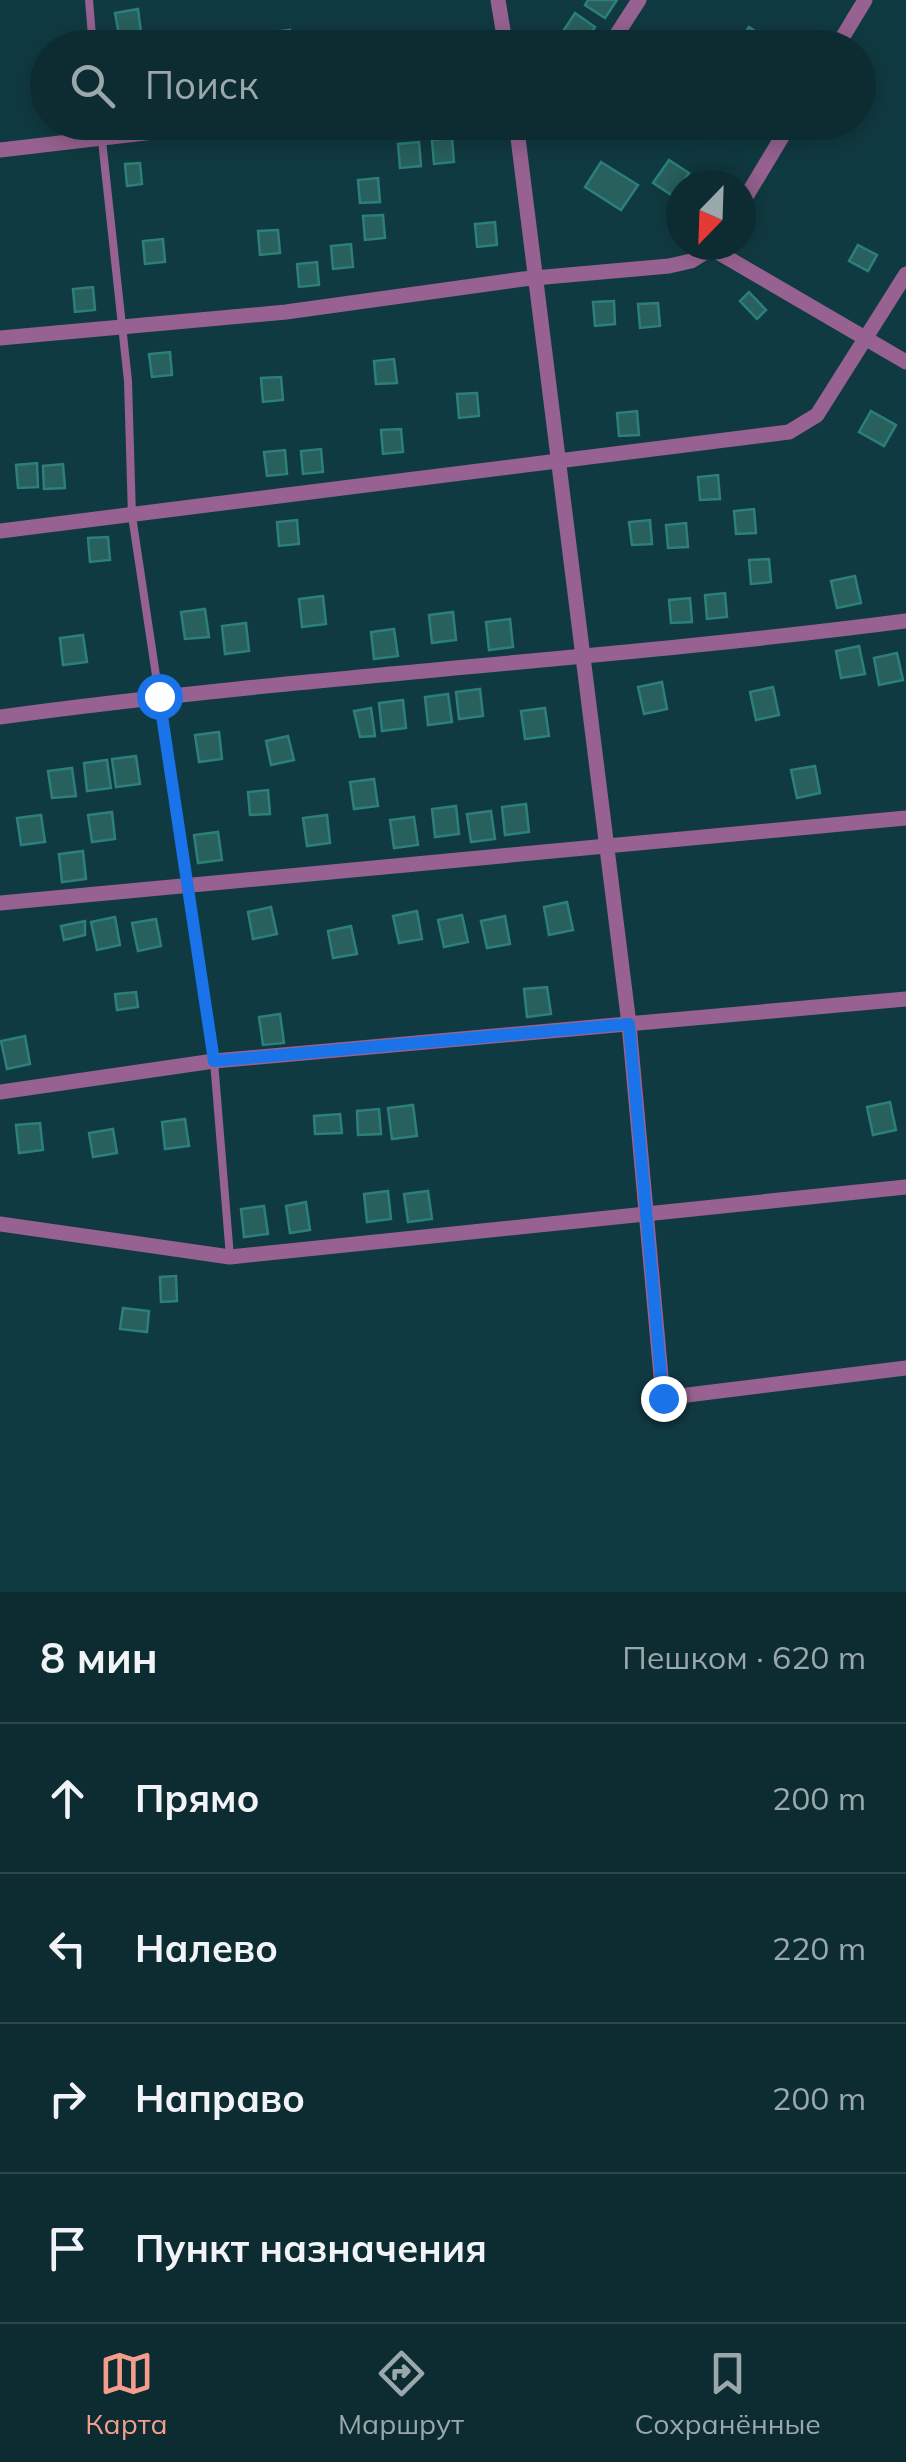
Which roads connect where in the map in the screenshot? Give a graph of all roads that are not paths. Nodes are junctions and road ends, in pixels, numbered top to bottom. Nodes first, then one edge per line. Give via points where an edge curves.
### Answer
1 (89, 0) edge
2 (498, 0) edge
3 (638, 0) edge
4 (864, 0) edge
5 (92, 30) edge
6 (503, 30) edge
7 (619, 30) edge
8 (846, 30) edge
9 (50, 140) edge
10 (101, 140) edge
11 (518, 140) edge
12 (780, 140) edge
13 (0, 150) edge
14 (756, 180) edge
15 (684, 260) edge
16 (737, 260) edge
17 (906, 274) edge
18 (536, 281) junction
19 (120, 325) junction
20 (867, 336) junction
21 (0, 338) edge
22 (906, 362) edge
23 (561, 463) junction
24 (132, 516) junction
25 (0, 531) edge
26 (906, 621) edge
27 (584, 657) junction
28 (159, 696) junction
29 (0, 718) edge
30 (906, 818) edge
31 (608, 846) junction
32 (187, 885) junction
33 (0, 903) edge
34 (906, 999) edge
35 (629, 1024) junction
36 (214, 1061) junction
37 (0, 1092) edge
38 (906, 1188) edge
39 (646, 1214) junction
40 (0, 1224) edge
41 (230, 1256) junction
42 (906, 1368) edge

1 - 5 lane
2 - 6 street
3 - 7 street
4 - 8 street
9 - 13 street
10 - 19 lane
11 - 18 street
12 - 14 street
15 - 18 street
16 - 20 street
17 - 20 street
18 - 19 street
18 - 23 street
19 - 21 street
19 - 24 lane
20 - 22 street
20 - 23 street via 817,415 789,432
23 - 24 street
23 - 27 street
24 - 25 street
24 - 28 lane
26 - 27 street
27 - 28 street
27 - 31 street
28 - 29 street
28 - 32 lane
30 - 31 street
31 - 32 street
31 - 35 street
32 - 33 street
32 - 36 lane
34 - 35 street
35 - 36 street
35 - 39 street
36 - 37 street
36 - 41 lane
38 - 39 street
39 - 41 street
39 - 42 street via 663,1398
40 - 41 street

